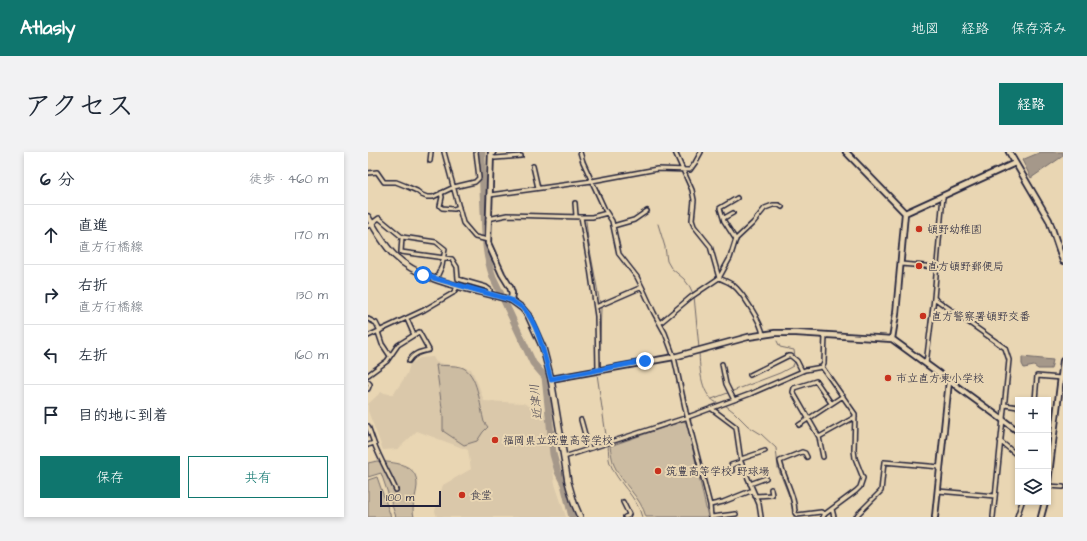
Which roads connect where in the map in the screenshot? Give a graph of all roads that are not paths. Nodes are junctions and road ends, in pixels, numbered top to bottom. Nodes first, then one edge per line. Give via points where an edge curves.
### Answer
1 (431, 152) edge
2 (444, 152) edge
3 (476, 152) edge
4 (494, 152) edge
5 (580, 152) edge
6 (675, 152) edge
7 (701, 152) edge
8 (846, 152) edge
9 (1009, 152) edge
10 (491, 155) edge
11 (520, 156) dead end
12 (430, 161) dead end
13 (1015, 163) junction
14 (533, 166) dead end
15 (683, 170) junction
16 (368, 173) edge
17 (592, 181) junction
18 (454, 187) junction
19 (538, 188) junction
20 (441, 193) junction
21 (490, 195) junction
22 (943, 196) junction
23 (737, 198) dead end
24 (575, 203) dead end
25 (459, 207) junction
26 (782, 207) dead end
27 (648, 211) dead end
28 (607, 213) junction
29 (733, 213) dead end
30 (906, 213) junction
31 (576, 216) junction
32 (368, 217) edge
33 (581, 217) junction
34 (724, 218) junction
35 (488, 219) junction
36 (370, 225) edge
37 (613, 226) junction
38 (402, 237) junction
39 (488, 240) junction
40 (736, 240) junction
41 (443, 258) junction
42 (1063, 261) edge
43 (901, 264) junction
44 (937, 267) junction
45 (719, 278) junction
46 (436, 279) junction
47 (458, 286) junction
48 (642, 287) junction
49 (489, 294) junction
50 (934, 298) junction
51 (511, 300) junction
52 (596, 307) junction
53 (368, 319) edge
54 (407, 319) junction
55 (660, 323) junction
56 (379, 331) junction
57 (414, 335) junction
58 (763, 335) junction
59 (825, 335) junction
60 (368, 336) edge
61 (892, 339) junction
62 (390, 356) junction
63 (674, 356) junction
64 (409, 361) dead end
65 (1063, 361) edge
66 (722, 364) dead end
67 (926, 364) junction
68 (822, 366) junction
69 (598, 370) junction
70 (802, 371) junction
71 (368, 375) edge
72 (750, 375) dead end
73 (1061, 378) junction
74 (551, 379) junction
75 (949, 381) junction
76 (368, 382) edge
77 (368, 389) edge
78 (843, 396) junction
79 (1035, 397) edge
80 (734, 400) junction
81 (832, 403) junction
82 (1005, 405) junction
83 (1015, 407) edge
84 (712, 409) junction
85 (688, 417) junction
86 (855, 417) junction
87 (809, 418) junction
88 (581, 420) dead end
89 (1002, 420) junction
90 (799, 425) dead end
91 (368, 426) edge
92 (1015, 429) edge
93 (819, 437) junction
94 (1000, 441) junction
95 (374, 442) junction
96 (368, 445) edge
97 (1051, 445) edge
98 (589, 449) junction
99 (765, 451) dead end
100 (1015, 454) edge
101 (564, 457) junction
102 (807, 457) dead end
103 (823, 458) dead end
104 (741, 461) junction
105 (940, 467) junction
106 (732, 471) dead end
107 (766, 478) dead end
108 (750, 484) junction
109 (1051, 486) edge
110 (1063, 487) edge
111 (771, 489) dead end
112 (396, 490) dead end
113 (753, 490) junction
114 (938, 491) junction
115 (755, 496) junction
116 (995, 496) junction
117 (623, 502) dead end
118 (710, 505) junction
119 (1021, 505) edge
120 (1044, 505) edge
121 (832, 509) junction
122 (736, 514) dead end
123 (824, 515) edge
124 (580, 517) edge
125 (625, 517) edge
126 (711, 517) edge
127 (761, 517) edge
128 (834, 517) edge
129 (856, 517) edge
130 (935, 517) edge
131 (993, 517) edge
132 (1017, 517) edge
133 (1041, 517) edge

1 - 12 street
2 - 18 street
3 - 18 street via 478,178 475,182
4 - 10 street
5 - 17 street
6 - 15 street
7 - 15 street via 690,170
8 - 30 street
9 - 13 street
10 - 11 street via 495,158
10 - 21 street
13 - 22 street
13 - 42 street via 1049,220
14 - 19 street
15 - 17 street via 657,169
15 - 45 street via 693,195 694,226 710,246
16 - 20 street via 377,172 384,182 396,182 418,190 427,197
17 - 19 street
17 - 28 street
18 - 20 street
18 - 25 street
19 - 21 street
20 - 25 street via 442,208
21 - 35 street
22 - 30 street
22 - 44 street
23 - 34 street via 720,208
24 - 31 street
25 - 39 street via 463,223 475,237
26 - 40 street via 773,205 765,208
27 - 37 street via 634,220
28 - 33 street
28 - 37 street
29 - 34 street
30 - 43 street
31 - 33 street
31 - 35 street via 507,215
32 - 36 main road
33 - 52 street
34 - 40 street
35 - 39 street
36 - 38 street via 379,218
36 - 46 main road via 400,261 423,275
37 - 48 street via 619,254
38 - 41 street via 436,242 445,249
38 - 41 street via 401,252
39 - 51 street via 512,292
40 - 45 street
41 - 46 street
41 - 49 street via 452,259 457,266 458,279 486,287 490,290
43 - 44 street
43 - 61 street
44 - 50 street
45 - 55 street via 690,297
45 - 58 street via 734,286 755,314
46 - 47 main road
47 - 49 main road
47 - 54 street via 453,293
48 - 52 street
48 - 55 street
49 - 51 main road
50 - 67 street
50 - 82 street via 1005,348 1009,360
51 - 74 main road via 528,315 535,328
52 - 69 street
53 - 56 street via 376,323
54 - 56 street
54 - 57 street
55 - 63 street
56 - 60 street
56 - 62 street via 382,344
57 - 62 street via 398,345
57 - 64 street via 419,332 429,350 419,352
58 - 59 street
58 - 63 street
59 - 61 street
59 - 68 street
61 - 67 street
62 - 71 street via 382,366
63 - 69 street
63 - 85 street
65 - 73 street
66 - 80 street via 726,384
67 - 75 street
68 - 70 street
68 - 78 street
69 - 74 street
70 - 72 street via 797,361 788,356
70 - 80 street
73 - 79 street via 1037,376
73 - 97 street
74 - 101 main road
75 - 89 street
75 - 105 street
76 - 77 street
78 - 81 street
78 - 86 street
80 - 84 street
81 - 87 street
81 - 87 street via 816,381 794,388 793,392
82 - 83 street
82 - 89 street
84 - 85 street
84 - 104 street via 736,427
85 - 98 street
85 - 118 street
86 - 93 street
86 - 121 street via 854,450 863,478 862,483 856,491
87 - 90 street
87 - 93 street
88 - 98 street
89 - 92 street
89 - 94 street
91 - 95 street
93 - 103 street
94 - 100 street
94 - 116 street
95 - 96 street
95 - 112 street via 380,460
98 - 101 street
99 - 104 street
101 - 124 main road via 568,482
102 - 123 street via 802,452 780,461 795,504 795,513 797,515 821,512
104 - 106 street via 731,465
104 - 108 street
105 - 114 street
105 - 129 street via 884,462 879,495
107 - 108 street
108 - 113 street
109 - 110 street
111 - 115 street via 772,495
113 - 115 street
113 - 118 street
114 - 116 street
114 - 130 street
115 - 127 street
116 - 131 street
117 - 125 street via 629,514
118 - 126 street
119 - 132 street
120 - 133 street
121 - 123 street
121 - 128 street
122 - 126 street

